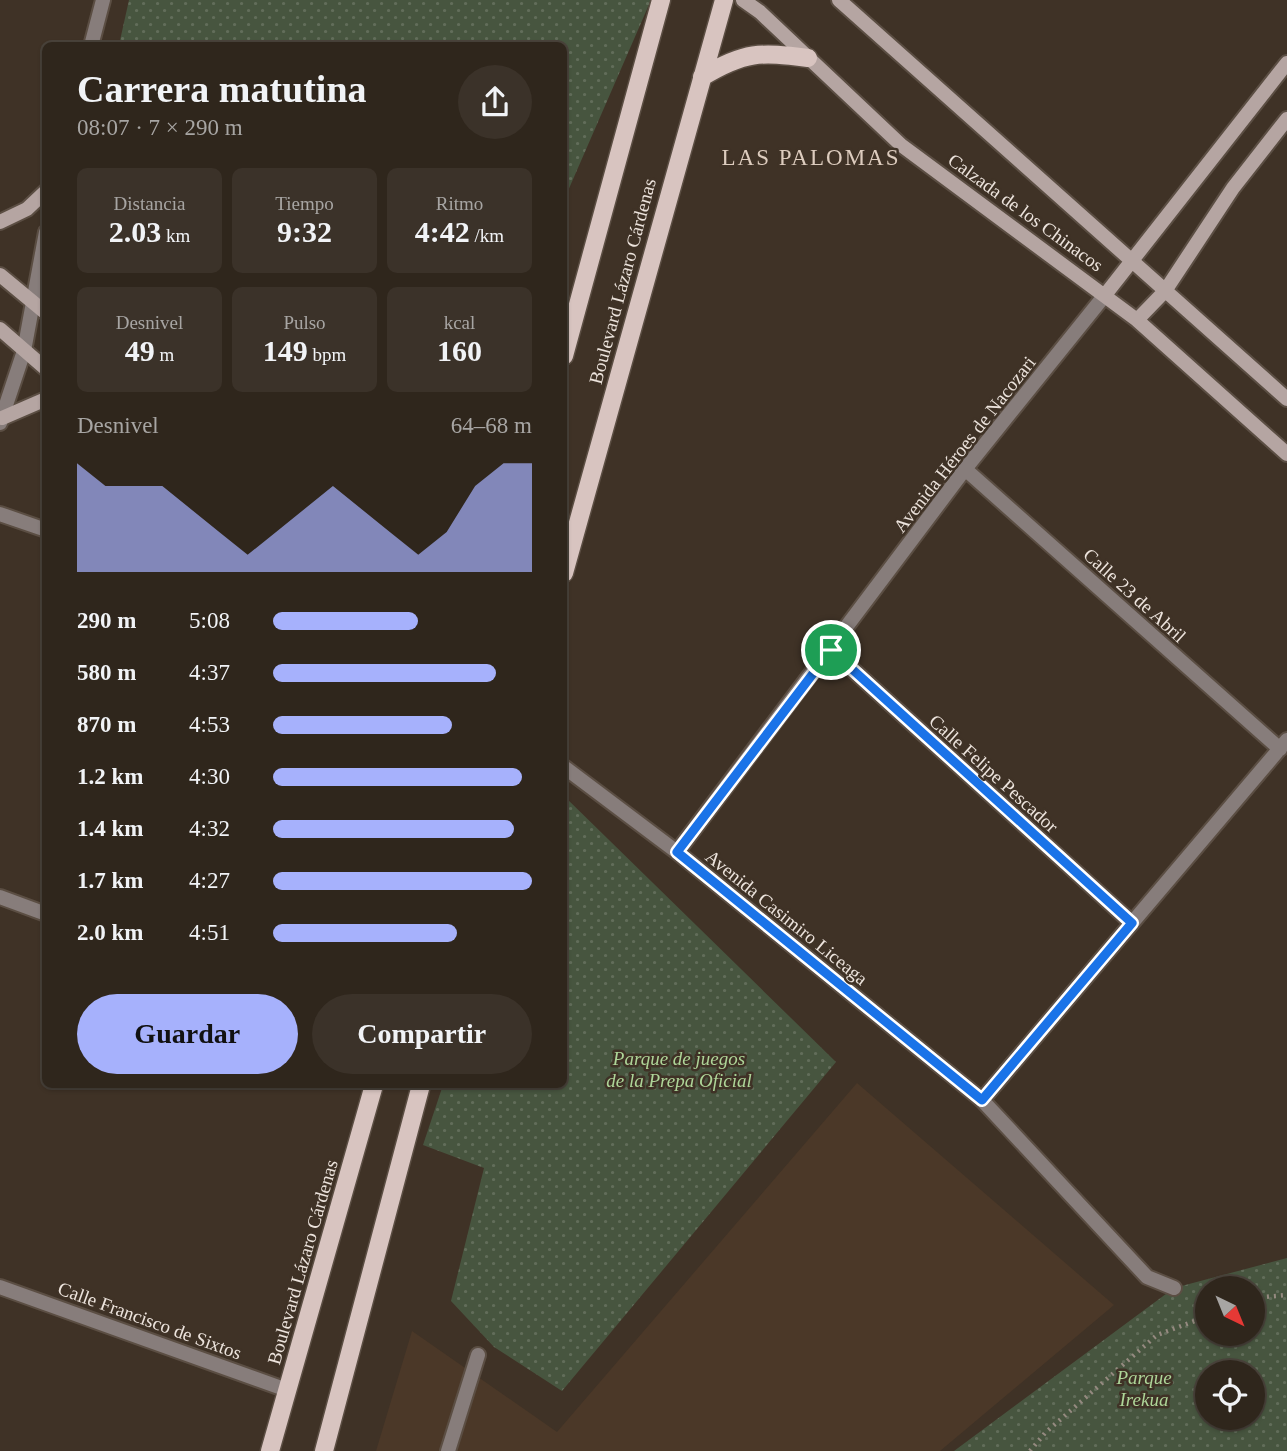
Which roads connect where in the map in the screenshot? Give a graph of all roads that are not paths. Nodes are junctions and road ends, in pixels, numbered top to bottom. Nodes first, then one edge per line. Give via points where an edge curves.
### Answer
1 (103, 0) edge
2 (661, 0) edge
3 (724, 0) edge
4 (743, 0) edge
5 (839, 0) edge
6 (92, 42) edge
7 (808, 58) junction
8 (1287, 62) edge
9 (702, 77) junction
10 (1287, 119) edge
11 (42, 195) edge
12 (0, 222) edge
13 (42, 252) edge
14 (1134, 261) junction
15 (0, 275) edge
16 (1165, 290) junction
17 (1105, 295) junction
18 (32, 301) junction
19 (42, 310) edge
20 (1137, 320) junction
21 (0, 329) edge
22 (567, 345) edge
23 (24, 351) junction
24 (42, 366) edge
25 (1287, 399) edge
26 (42, 401) edge
27 (1, 420) edge
28 (1287, 454) edge
29 (965, 469) junction
30 (0, 514) edge
31 (42, 529) edge
32 (567, 562) edge
33 (831, 650) junction
34 (1283, 744) edge
35 (567, 769) edge
36 (677, 852) junction
37 (0, 897) edge
38 (42, 913) edge
39 (1132, 923) junction
40 (373, 1088) edge
41 (420, 1088) edge
42 (982, 1100) junction
43 (0, 1287) edge
44 (1174, 1288) dead end
45 (478, 1354) dead end
46 (287, 1390) junction
47 (271, 1451) edge
48 (324, 1451) edge
49 (448, 1451) edge

1 - 6 street
2 - 22 main road, Boulevard Lázaro Cárdenas
3 - 9 main road, Boulevard Lázaro Cárdenas
4 - 7 main road, Calzada de los Chinacos
5 - 14 main road, Calzada de los Chinacos
7 - 9 main road via 762,52 724,64
7 - 17 main road, Calzada de los Chinacos via 901,145
8 - 14 main road, Avenida Héroes de Nacozari
9 - 32 main road, Boulevard Lázaro Cárdenas
10 - 16 main road via 1233,188
11 - 12 main road via 27,209
13 - 18 street
14 - 16 main road, Calzada de los Chinacos
14 - 17 main road, Avenida Héroes de Nacozari
15 - 18 main road
16 - 20 main road
16 - 25 main road, Calzada de los Chinacos
17 - 20 main road, Calzada de los Chinacos
17 - 29 street, Avenida Héroes de Nacozari
18 - 19 main road
18 - 23 street
20 - 28 main road, Calzada de los Chinacos
21 - 23 main road
23 - 24 main road
23 - 27 street
26 - 27 main road
29 - 33 street, Avenida Héroes de Nacozari
29 - 34 street, Calle 23 de Abril
30 - 31 street
33 - 36 street, Avenida Héroes de Nacozari
33 - 39 street, Calle Felipe Pescador
34 - 39 street
35 - 36 street, Avenida Casimiro Liceaga
36 - 42 street, Avenida Casimiro Liceaga
37 - 38 street
39 - 42 street
40 - 46 main road, Boulevard Lázaro Cárdenas
41 - 48 main road
42 - 44 street, Avenida Casimiro Liceaga via 1147,1277
43 - 46 street, Calle Francisco de Sixtos
45 - 49 street
46 - 47 main road, Boulevard Lázaro Cárdenas

